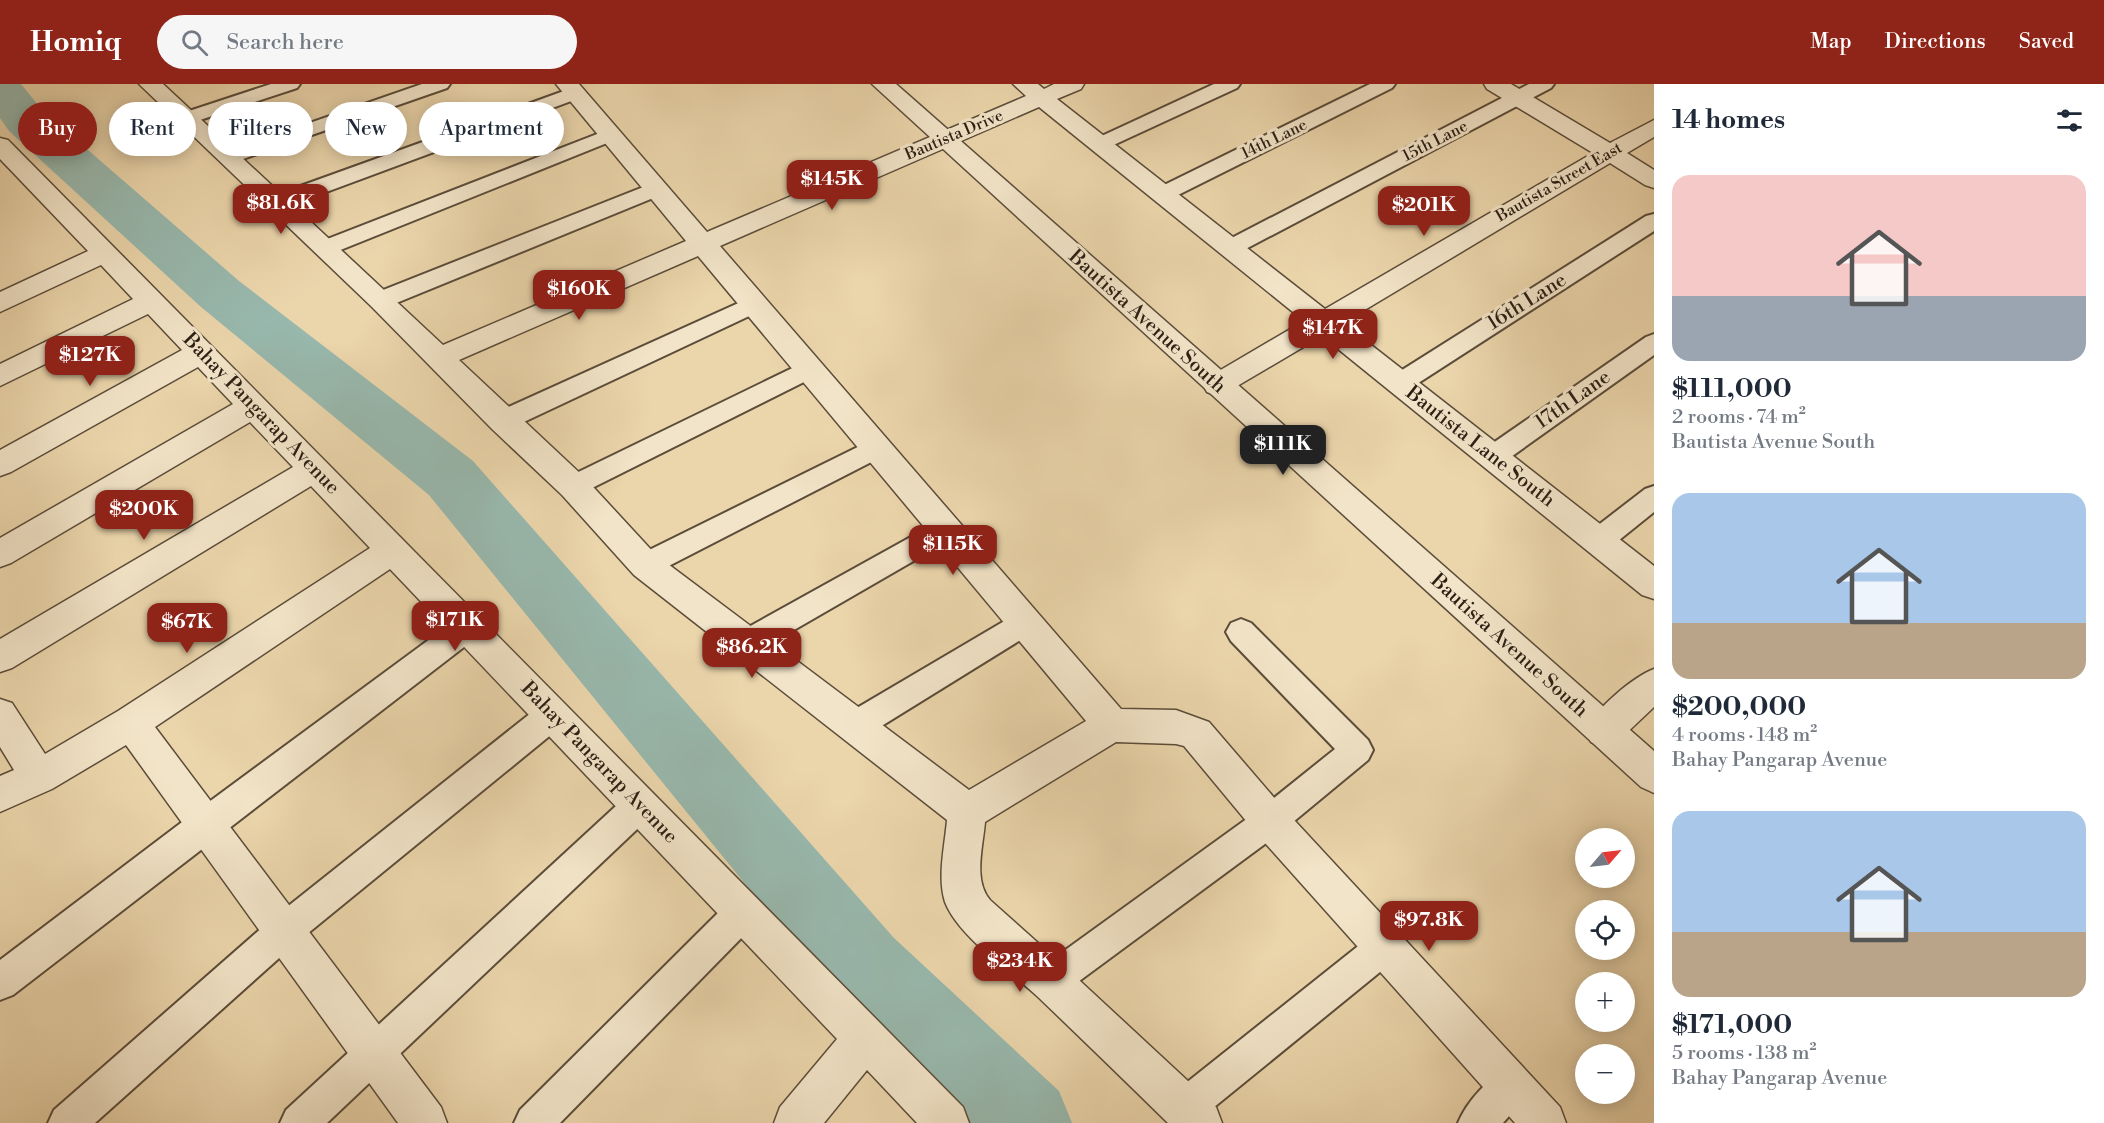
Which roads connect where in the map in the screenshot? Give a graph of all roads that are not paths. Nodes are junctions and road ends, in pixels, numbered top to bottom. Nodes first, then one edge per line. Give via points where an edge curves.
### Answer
1 (150, 84) edge
2 (290, 84) edge
3 (440, 84) edge
4 (883, 84) edge
5 (1073, 84) edge
6 (1230, 84) edge
7 (1385, 84) edge
8 (1495, 84) edge
9 (1544, 84) edge
10 (571, 89) edge
11 (1033, 91) edge
12 (1518, 98) junction
13 (170, 102) edge
14 (196, 115) edge
15 (196, 126) edge
16 (1654, 127) edge
17 (610, 135) junction
18 (945, 139) junction
19 (1100, 144) junction
20 (0, 145) edge
21 (1609, 153) junction
22 (230, 157) junction
23 (1654, 180) edge
24 (656, 189) junction
25 (1163, 194) junction
26 (278, 202) junction
27 (1654, 221) edge
28 (703, 244) junction
29 (325, 248) junction
30 (1230, 248) junction
31 (105, 253) junction
32 (381, 300) junction
33 (151, 301) junction
34 (0, 303) edge
35 (754, 304) junction
36 (1322, 323) junction
37 (1654, 343) edge
38 (201, 352) junction
39 (438, 358) junction
40 (809, 369) junction
41 (0, 376) edge
42 (1400, 383) junction
43 (1217, 385) junction
44 (253, 406) junction
45 (502, 421) junction
46 (876, 448) junction
47 (1492, 457) junction
48 (0, 464) edge
49 (314, 469) junction
50 (573, 486) junction
51 (1654, 497) edge
52 (945, 529) junction
53 (1598, 541) junction
54 (393, 550) junction
55 (0, 554) edge
56 (645, 565) junction
57 (1654, 585) edge
58 (1024, 622) junction
59 (467, 628) junction
60 (1241, 632) dead end
61 (746, 643) junction
62 (0, 657) edge
63 (1654, 685) edge
64 (0, 715) edge
65 (552, 715) junction
66 (131, 723) junction
67 (856, 725) junction
68 (1112, 725) junction
69 (1604, 730) junction
70 (1654, 775) edge
71 (39, 777) junction
72 (0, 794) edge
73 (640, 805) junction
74 (967, 812) junction
75 (1270, 821) junction
76 (205, 824) junction
77 (743, 912) junction
78 (284, 931) junction
79 (1384, 947) junction
80 (1051, 981) junction
81 (0, 982) edge
82 (865, 1039) junction
83 (374, 1053) junction
84 (1511, 1086) junction
85 (1192, 1116) edge
86 (67, 1123) edge
87 (299, 1123) edge
88 (425, 1123) edge
89 (532, 1123) edge
90 (796, 1123) edge
91 (946, 1123) edge
92 (1477, 1123) edge
93 (1544, 1123) edge

1 - 13 street
2 - 14 street
3 - 22 street
4 - 18 street, Bautista Avenue South
5 - 11 street, Bautista Drive
6 - 19 street
7 - 25 street, 14th Lane
8 - 12 street
9 - 12 street, 15th Lane
10 - 17 street
10 - 26 street
11 - 18 street, Bautista Drive
11 - 19 street, Bautista Lane South
12 - 21 street
12 - 30 street, 15th Lane
15 - 22 street
16 - 21 street, Bautista Street East
17 - 24 street
17 - 29 street
18 - 28 street, Bautista Drive
18 - 43 street, Bautista Avenue South
19 - 25 street, Bautista Lane South
20 - 31 street, Bahay Pangarap Avenue
21 - 23 street
21 - 36 street, Bautista Street East
22 - 26 street
24 - 28 street
24 - 32 street
25 - 30 street, Bautista Lane South
26 - 29 street
27 - 42 street, 16th Lane
28 - 35 street
28 - 39 street, Bautista Drive
29 - 32 street
30 - 36 street, Bautista Lane South
31 - 33 street, Bahay Pangarap Avenue
31 - 34 street
32 - 39 street
33 - 38 street, Bahay Pangarap Avenue
33 - 41 street
35 - 40 street
35 - 45 street
36 - 42 street, Bautista Lane South
36 - 43 street, Bautista Street East
37 - 47 street, 17th Lane
38 - 44 street, Bahay Pangarap Avenue
38 - 48 street
39 - 45 street
40 - 46 street
40 - 50 street
42 - 47 street, Bautista Lane South
43 - 69 street, Bautista Avenue South
44 - 49 street, Bahay Pangarap Avenue
44 - 55 street
45 - 50 street
46 - 52 street
46 - 56 street
47 - 53 street, Bautista Lane South
49 - 54 street, Bahay Pangarap Avenue
49 - 62 street
50 - 56 street
51 - 53 street
52 - 58 street
52 - 61 street
53 - 57 street, Bautista Lane South
54 - 59 street, Bahay Pangarap Avenue
54 - 66 street
56 - 61 street
58 - 67 street
58 - 68 street
59 - 65 street, Bahay Pangarap Avenue
59 - 76 street
60 - 75 street via 1357,750
61 - 67 street
63 - 69 street
64 - 71 street
65 - 73 street, Bahay Pangarap Avenue
65 - 78 street
66 - 71 street
66 - 76 street
67 - 74 street
68 - 74 street
68 - 75 street via 1176,728 1196,734
69 - 70 street, Bautista Avenue South
71 - 72 street
73 - 77 street, Bahay Pangarap Avenue
73 - 83 street
74 - 80 street via 961,878 964,899
75 - 79 street
75 - 80 street
76 - 78 street
76 - 81 street
77 - 82 street, Bahay Pangarap Avenue
77 - 89 street
78 - 83 street
78 - 86 street
79 - 84 street
79 - 85 street
80 - 85 street
82 - 90 street
82 - 91 street, Bahay Pangarap Avenue
83 - 87 street
83 - 88 street
84 - 92 street
84 - 93 street

